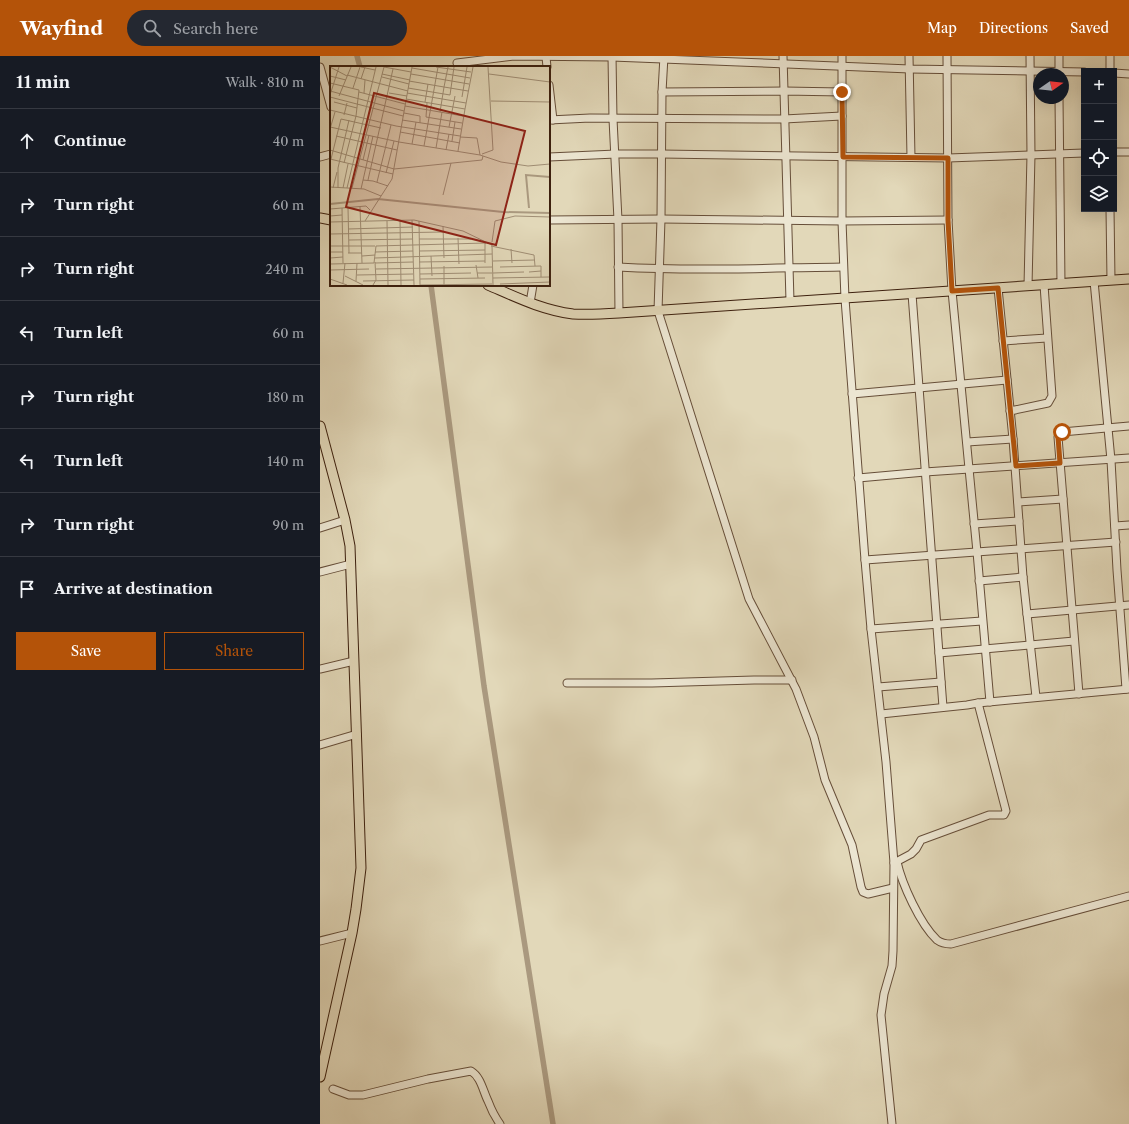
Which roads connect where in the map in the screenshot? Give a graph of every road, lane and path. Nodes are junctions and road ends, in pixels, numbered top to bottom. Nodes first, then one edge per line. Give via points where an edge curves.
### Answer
1 (612, 56) edge
2 (783, 56) edge
3 (842, 56) edge
4 (909, 56) edge
5 (947, 56) edge
6 (1030, 56) edge
7 (1059, 56) edge
8 (1110, 56) edge
9 (549, 57) edge
10 (664, 57) edge
11 (457, 62) edge
12 (783, 64) junction
13 (842, 66) junction
14 (910, 68) junction
15 (1059, 68) edge
16 (1110, 68) edge
17 (320, 69) edge
18 (948, 69) junction
19 (1030, 70) junction
20 (1033, 70) edge
21 (1081, 72) edge
22 (1069, 73) edge
23 (1117, 73) edge
24 (1129, 74) edge
25 (784, 91) junction
26 (662, 92) junction
27 (842, 92) junction
28 (550, 102) edge
29 (330, 104) edge
30 (1059, 104) edge
31 (842, 116) junction
32 (613, 118) junction
33 (662, 119) junction
34 (551, 120) edge
35 (784, 120) junction
36 (1117, 152) edge
37 (1129, 152) edge
38 (1059, 153) junction
39 (1081, 153) edge
40 (330, 154) edge
41 (616, 154) junction
42 (661, 154) junction
43 (1031, 155) junction
44 (786, 156) junction
45 (320, 157) edge
46 (550, 157) edge
47 (843, 157) junction
48 (911, 157) junction
49 (948, 158) junction
50 (1110, 212) edge
51 (320, 218) edge
52 (660, 219) junction
53 (330, 220) edge
54 (550, 220) edge
55 (618, 220) junction
56 (788, 220) junction
57 (948, 220) junction
58 (842, 221) junction
59 (618, 267) junction
60 (844, 267) junction
61 (788, 268) junction
62 (659, 269) junction
63 (1129, 279) edge
64 (1111, 280) junction
65 (1094, 281) junction
66 (1061, 284) junction
67 (1044, 285) junction
68 (490, 286) edge
69 (533, 286) edge
70 (1028, 286) junction
71 (998, 288) junction
72 (952, 291) junction
73 (912, 294) junction
74 (845, 299) junction
75 (790, 301) junction
76 (530, 304) junction
77 (658, 311) junction
78 (619, 313) junction
79 (1047, 338) junction
80 (1003, 341) junction
81 (1007, 380) junction
82 (961, 385) junction
83 (919, 388) junction
84 (852, 394) junction
85 (1010, 411) junction
86 (320, 426) edge
87 (1129, 426) edge
88 (1108, 428) junction
89 (322, 438) edge
90 (1013, 439) junction
91 (967, 442) junction
92 (1129, 458) edge
93 (1111, 460) junction
94 (1060, 463) junction
95 (1016, 466) junction
96 (969, 469) junction
97 (924, 472) junction
98 (858, 478) junction
99 (1063, 499) junction
100 (1018, 502) junction
101 (345, 520) junction
102 (1019, 521) junction
103 (974, 524) junction
104 (1129, 525) edge
105 (1115, 526) junction
106 (320, 528) edge
107 (1116, 542) junction
108 (1066, 545) junction
109 (1021, 548) junction
110 (977, 552) junction
111 (931, 556) junction
112 (865, 560) junction
113 (351, 564) junction
114 (320, 572) edge
115 (1023, 577) junction
116 (979, 581) junction
117 (1129, 605) edge
118 (1120, 606) junction
119 (1073, 611) junction
120 (1027, 614) junction
121 (982, 621) junction
122 (936, 624) junction
123 (871, 629) junction
124 (1074, 641) junction
125 (1030, 644) junction
126 (985, 648) junction
127 (939, 652) junction
128 (354, 661) junction
129 (320, 670) edge
130 (792, 680) junction
131 (941, 682) junction
132 (567, 683) dead end
133 (878, 687) junction
134 (1128, 689) edge
135 (1079, 694) junction
136 (1036, 697) junction
137 (990, 702) junction
138 (978, 703) junction
139 (942, 707) junction
140 (881, 714) junction
141 (357, 734) junction
142 (320, 745) edge
143 (895, 862) junction
144 (893, 888) junction
145 (1129, 896) edge
146 (352, 933) junction
147 (320, 941) edge
148 (320, 1076) edge
149 (333, 1090) dead end
150 (500, 1124) edge
151 (892, 1124) edge

1 - 9 street
1 - 10 street
1 - 32 street
2 - 12 street
3 - 13 street
4 - 14 street
5 - 18 street
6 - 19 street
7 - 15 street
8 - 16 street
9 - 11 street via 514,56
10 - 12 street
10 - 26 street
12 - 13 street
12 - 25 street
13 - 14 street
13 - 27 street
14 - 18 street
14 - 48 street
17 - 29 street
18 - 19 street
18 - 49 street
19 - 20 street
19 - 43 street
21 - 22 street
23 - 24 street
25 - 26 street
25 - 27 street
25 - 35 street
26 - 33 street
27 - 31 street
28 - 34 street
30 - 38 street
31 - 35 street
31 - 47 street
32 - 33 street
32 - 34 street
32 - 41 street
33 - 35 street
33 - 42 street
35 - 44 street
36 - 37 street
38 - 39 street
38 - 43 street
38 - 66 street
40 - 45 street
41 - 42 street
41 - 46 street
41 - 55 street
42 - 44 street
42 - 52 street
43 - 49 street
43 - 70 street
44 - 47 street
44 - 56 street
47 - 48 street
47 - 58 street
48 - 49 street
49 - 57 street
50 - 64 street
51 - 53 main road
52 - 55 street
52 - 56 street
52 - 62 street
54 - 55 street
55 - 59 street
56 - 58 street
56 - 61 street
57 - 58 street
57 - 72 street
58 - 60 street
59 - 62 street
59 - 78 street
60 - 61 street
60 - 74 street
61 - 62 street
61 - 75 street
62 - 77 street
63 - 64 main road
64 - 65 main road
65 - 66 main road
65 - 88 street
66 - 67 main road
67 - 70 main road
67 - 79 street
68 - 76 main road
69 - 76 street
70 - 71 main road
71 - 72 main road
71 - 80 street
72 - 73 main road
72 - 82 street
73 - 74 main road
73 - 83 street
74 - 75 main road
74 - 84 street
75 - 77 main road
76 - 78 main road via 573,314
77 - 78 main road
77 - 130 street via 749,599
79 - 80 street
79 - 85 street via 1051,401 1044,405
80 - 81 street
81 - 82 street
81 - 85 street
82 - 83 street
82 - 91 street
83 - 84 street
83 - 97 street
84 - 98 street
85 - 90 street
86 - 89 main road
87 - 88 street
88 - 93 street
88 - 94 street via 1059,434
89 - 101 main road
90 - 91 street
90 - 95 street
91 - 96 street
92 - 93 street
93 - 94 street
93 - 105 street
94 - 95 street
94 - 99 street
95 - 96 street
95 - 100 street
96 - 97 street
96 - 103 street
97 - 98 street
97 - 111 street
98 - 112 street
99 - 100 street
99 - 108 street
100 - 102 street
101 - 106 street
101 - 113 main road
102 - 103 street
102 - 109 street
103 - 110 street
104 - 105 street
105 - 107 street
107 - 108 street
107 - 118 street
108 - 109 street
108 - 119 street
109 - 110 street
109 - 115 street
110 - 111 street
110 - 116 street
111 - 112 street
111 - 122 street
112 - 123 street
113 - 114 street
113 - 128 main road
115 - 116 street
115 - 120 street
116 - 121 street
117 - 118 street
118 - 119 street
118 - 134 street
119 - 120 street
119 - 124 street
120 - 125 street
121 - 122 street
121 - 126 street
122 - 123 street
122 - 127 street
123 - 133 street
124 - 125 street
124 - 135 street
125 - 126 street
125 - 136 street
126 - 127 street
126 - 137 street
127 - 131 street
128 - 129 street
128 - 141 main road
130 - 132 street
130 - 144 street via 808,720 825,780 852,845 862,892 868,894
131 - 133 street
131 - 139 street
133 - 140 street
134 - 135 street
135 - 136 street
136 - 137 street
137 - 138 street
138 - 139 street
138 - 143 street via 1006,812 1002,815 989,815 921,840 911,854
139 - 140 street
140 - 143 street
141 - 142 street
141 - 146 main road via 361,868
143 - 144 street
143 - 145 street via 923,922 936,940 946,944
144 - 151 street via 893,959 881,1015
146 - 147 street
146 - 148 main road
149 - 150 street via 349,1095 363,1095 471,1071 479,1079

